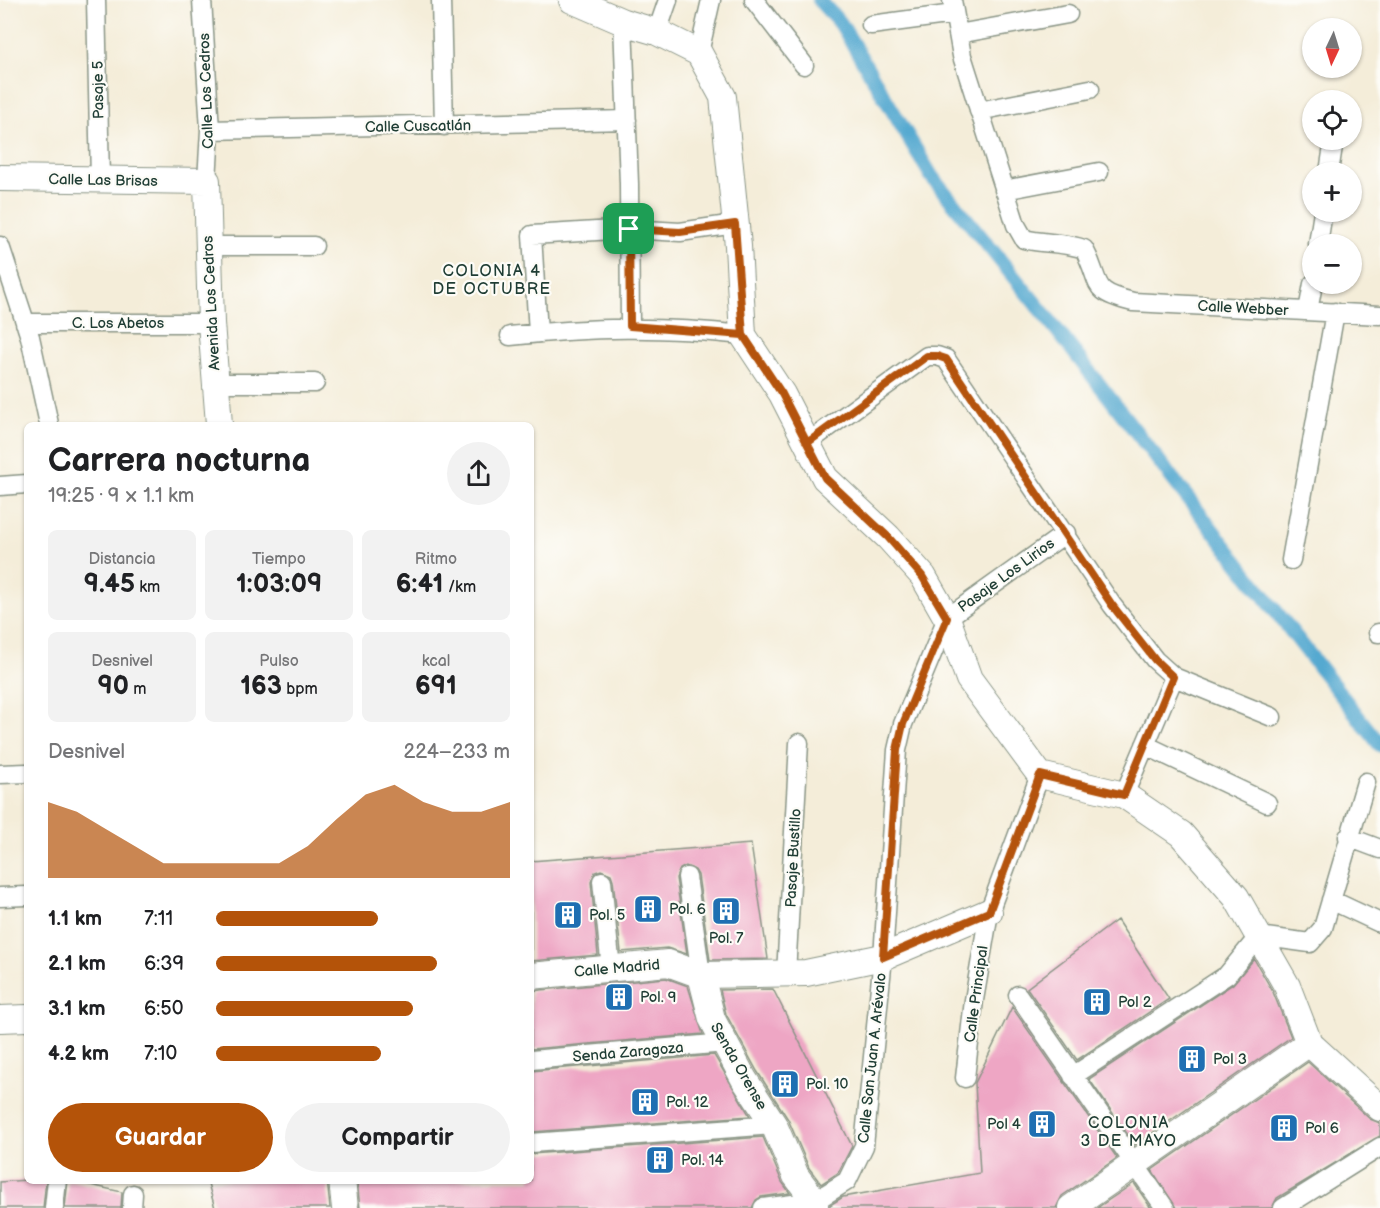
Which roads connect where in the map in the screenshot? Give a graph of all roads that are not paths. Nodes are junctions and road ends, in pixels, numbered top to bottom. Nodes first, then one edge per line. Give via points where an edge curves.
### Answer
1 (96, 0) edge
2 (202, 0) edge
3 (441, 0) edge
4 (572, 0) edge
5 (668, 0) edge
6 (711, 0) edge
7 (754, 0) edge
8 (953, 7) edge
9 (1068, 14) dead end
10 (623, 22) junction
11 (871, 25) dead end
12 (657, 32) junction
13 (958, 34) junction
14 (699, 53) junction
15 (804, 65) dead end
16 (1090, 89) dead end
17 (979, 111) junction
18 (627, 120) junction
19 (444, 126) junction
20 (210, 130) junction
21 (1099, 172) dead end
22 (0, 178) edge
23 (100, 180) junction
24 (207, 181) junction
25 (1004, 190) junction
26 (735, 224) junction
27 (629, 229) junction
28 (0, 246) edge
29 (208, 246) junction
30 (314, 246) dead end
31 (1311, 294) edge
32 (1308, 311) junction
33 (1335, 312) junction
34 (1380, 315) edge
35 (25, 323) junction
36 (211, 323) junction
37 (630, 326) junction
38 (538, 333) junction
39 (743, 335) junction
40 (510, 336) dead end
41 (215, 383) junction
42 (315, 383) dead end
43 (49, 422) edge
44 (219, 422) edge
45 (807, 443) junction
46 (24, 484) edge
47 (0, 486) edge
48 (1066, 533) junction
49 (1291, 560) dead end
50 (947, 618) junction
51 (1173, 677) junction
52 (1272, 717) dead end
53 (799, 743) dead end
54 (1145, 745) junction
55 (24, 773) edge
56 (0, 774) edge
57 (1040, 775) junction
58 (1366, 782) dead end
59 (1124, 795) junction
60 (1267, 802) dead end
61 (1348, 837) junction
62 (1380, 849) edge
63 (687, 877) dead end
64 (602, 881) dead end
65 (24, 896) edge
66 (0, 897) edge
67 (1331, 900) junction
68 (989, 912) junction
69 (1380, 923) edge
70 (1258, 936) junction
71 (883, 957) junction
72 (611, 969) junction
73 (786, 974) junction
74 (701, 975) junction
75 (534, 976) edge
76 (1018, 995) dead end
77 (24, 1018) edge
78 (0, 1019) edge
79 (724, 1043) junction
80 (1310, 1043) junction
81 (534, 1060) edge
82 (1073, 1076) junction
83 (965, 1078) dead end
84 (1380, 1108) edge
85 (774, 1125) junction
86 (534, 1143) edge
87 (1380, 1147) edge
88 (1135, 1165) junction
89 (57, 1184) edge
90 (342, 1184) edge
91 (815, 1205) edge
92 (54, 1208) edge
93 (345, 1208) edge
94 (763, 1208) edge
95 (1071, 1208) edge
96 (1165, 1208) edge
97 (1283, 1208) edge

1 - 23 street, Pasaje 5
2 - 20 street, Calle Los Cedros
3 - 19 street
4 - 10 street
5 - 12 street
6 - 14 street
7 - 15 street
8 - 11 street
8 - 13 street
9 - 13 street
10 - 12 street
10 - 18 street
12 - 14 street
13 - 17 street
14 - 26 street via 723,97
16 - 17 street
17 - 25 street
18 - 19 street, Calle Cuscatlán
18 - 27 street
19 - 20 street, Calle Cuscatlán
20 - 24 street, Calle Los Cedros
21 - 25 street
22 - 23 street, Calle Las Brisas
23 - 24 street, Calle Las Brisas
24 - 29 street, Avenida Los Cedros
25 - 32 street, Calle Webber via 1024,240 1084,249 1099,287 1107,295 1133,302
26 - 27 street via 680,232
26 - 39 street
27 - 37 street
27 - 38 street via 532,235
28 - 35 street
29 - 30 street
29 - 36 street, Avenida Los Cedros
31 - 32 street
32 - 33 street, Calle Webber
33 - 34 street, Calle Webber
33 - 49 street
35 - 36 street, C. Los Abetos
35 - 43 street
36 - 41 street, Avenida Los Cedros
37 - 38 street
37 - 39 street
38 - 40 street
39 - 45 street via 782,394
41 - 42 street
41 - 44 street, Avenida Los Cedros
45 - 48 street via 927,356 946,359
45 - 50 street via 825,478 888,537 922,576
46 - 47 street
48 - 50 street, Pasaje Los Lirios
48 - 51 street via 1112,605
50 - 57 street via 969,679
50 - 71 street, Calle San Juan A. Arévalo via 903,724 897,750
51 - 52 street
51 - 54 street
53 - 73 street, Pasaje Bustillo
54 - 59 street
54 - 60 street
55 - 56 street
57 - 59 street
57 - 68 street, Calle Principal
58 - 61 street
59 - 70 street via 1181,834 1236,897
61 - 62 street
61 - 67 street
63 - 74 street, Senda Orense
64 - 72 street
65 - 66 street
67 - 69 street
67 - 70 street via 1323,928 1310,943
68 - 71 street
68 - 83 street, Calle Principal
70 - 80 street via 1287,986
70 - 82 street via 1227,975
71 - 73 street
71 - 91 street, Calle San Juan A. Arévalo via 864,1146 847,1181
72 - 74 street, Calle Madrid via 668,963
72 - 75 street, Calle Madrid
73 - 74 street
74 - 79 street, Senda Orense via 712,1019
76 - 82 street
77 - 78 street
79 - 81 street, Senda Zaragoza
79 - 85 street, Senda Orense
80 - 84 street
80 - 88 street via 1220,1102
82 - 88 street
85 - 86 street
85 - 91 street, Senda Orense via 796,1176
87 - 97 street
88 - 95 street
88 - 96 street
89 - 92 street
90 - 93 street
91 - 94 street

